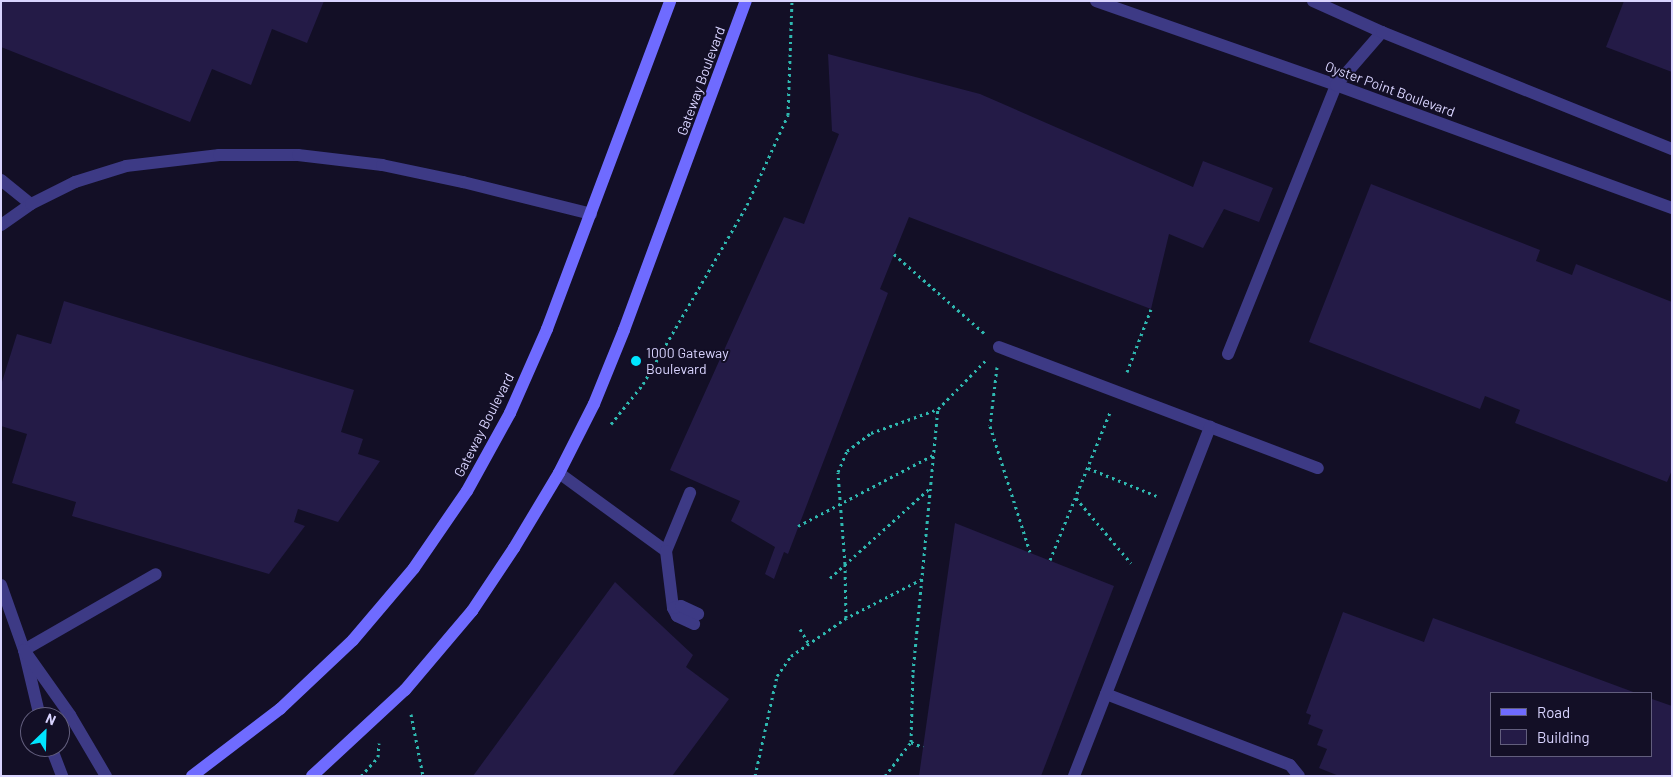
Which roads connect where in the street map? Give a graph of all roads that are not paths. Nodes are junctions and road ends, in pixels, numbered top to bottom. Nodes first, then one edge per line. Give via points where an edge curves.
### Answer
1 (670, 1) edge
2 (746, 1) edge
3 (1096, 1) edge
4 (1314, 1) edge
5 (1382, 32) junction
6 (1336, 85) junction
7 (1672, 148) edge
8 (1, 180) edge
9 (31, 204) junction
10 (1672, 208) edge
11 (591, 214) junction
12 (1, 225) edge
13 (999, 347) road end
14 (1228, 354) dead end
15 (1210, 426) junction
16 (1318, 468) dead end
17 (559, 473) junction
18 (690, 493) dead end
19 (666, 551) junction
20 (156, 574) dead end
21 (1, 585) edge
22 (696, 619) dead end
23 (24, 650) junction
24 (1106, 694) junction
25 (38, 707) edge
26 (55, 757) edge
27 (62, 776) edge
28 (106, 776) edge
29 (192, 776) edge
30 (312, 776) edge
31 (1074, 776) edge
32 (1299, 776) edge

1 - 11 main road, Gateway Boulevard
2 - 17 main road, Gateway Boulevard via 624,330 594,404
3 - 6 street, Oyster Point Boulevard
4 - 5 street
5 - 6 street
5 - 7 street
6 - 10 street, Oyster Point Boulevard
6 - 14 street
8 - 9 street
9 - 11 street via 75,182 126,166 219,155 298,155 382,165
9 - 12 street
11 - 29 main road, Gateway Boulevard via 510,413 467,491 414,568 353,640 280,709
13 - 15 street
15 - 16 street
15 - 24 street
17 - 19 street
17 - 30 main road, Gateway Boulevard via 472,611 405,690
18 - 19 street
19 - 22 street via 673,608 677,616
20 - 23 street
21 - 23 street
23 - 25 street
23 - 28 street via 70,715
24 - 31 street
24 - 32 street via 1290,765
26 - 27 street

